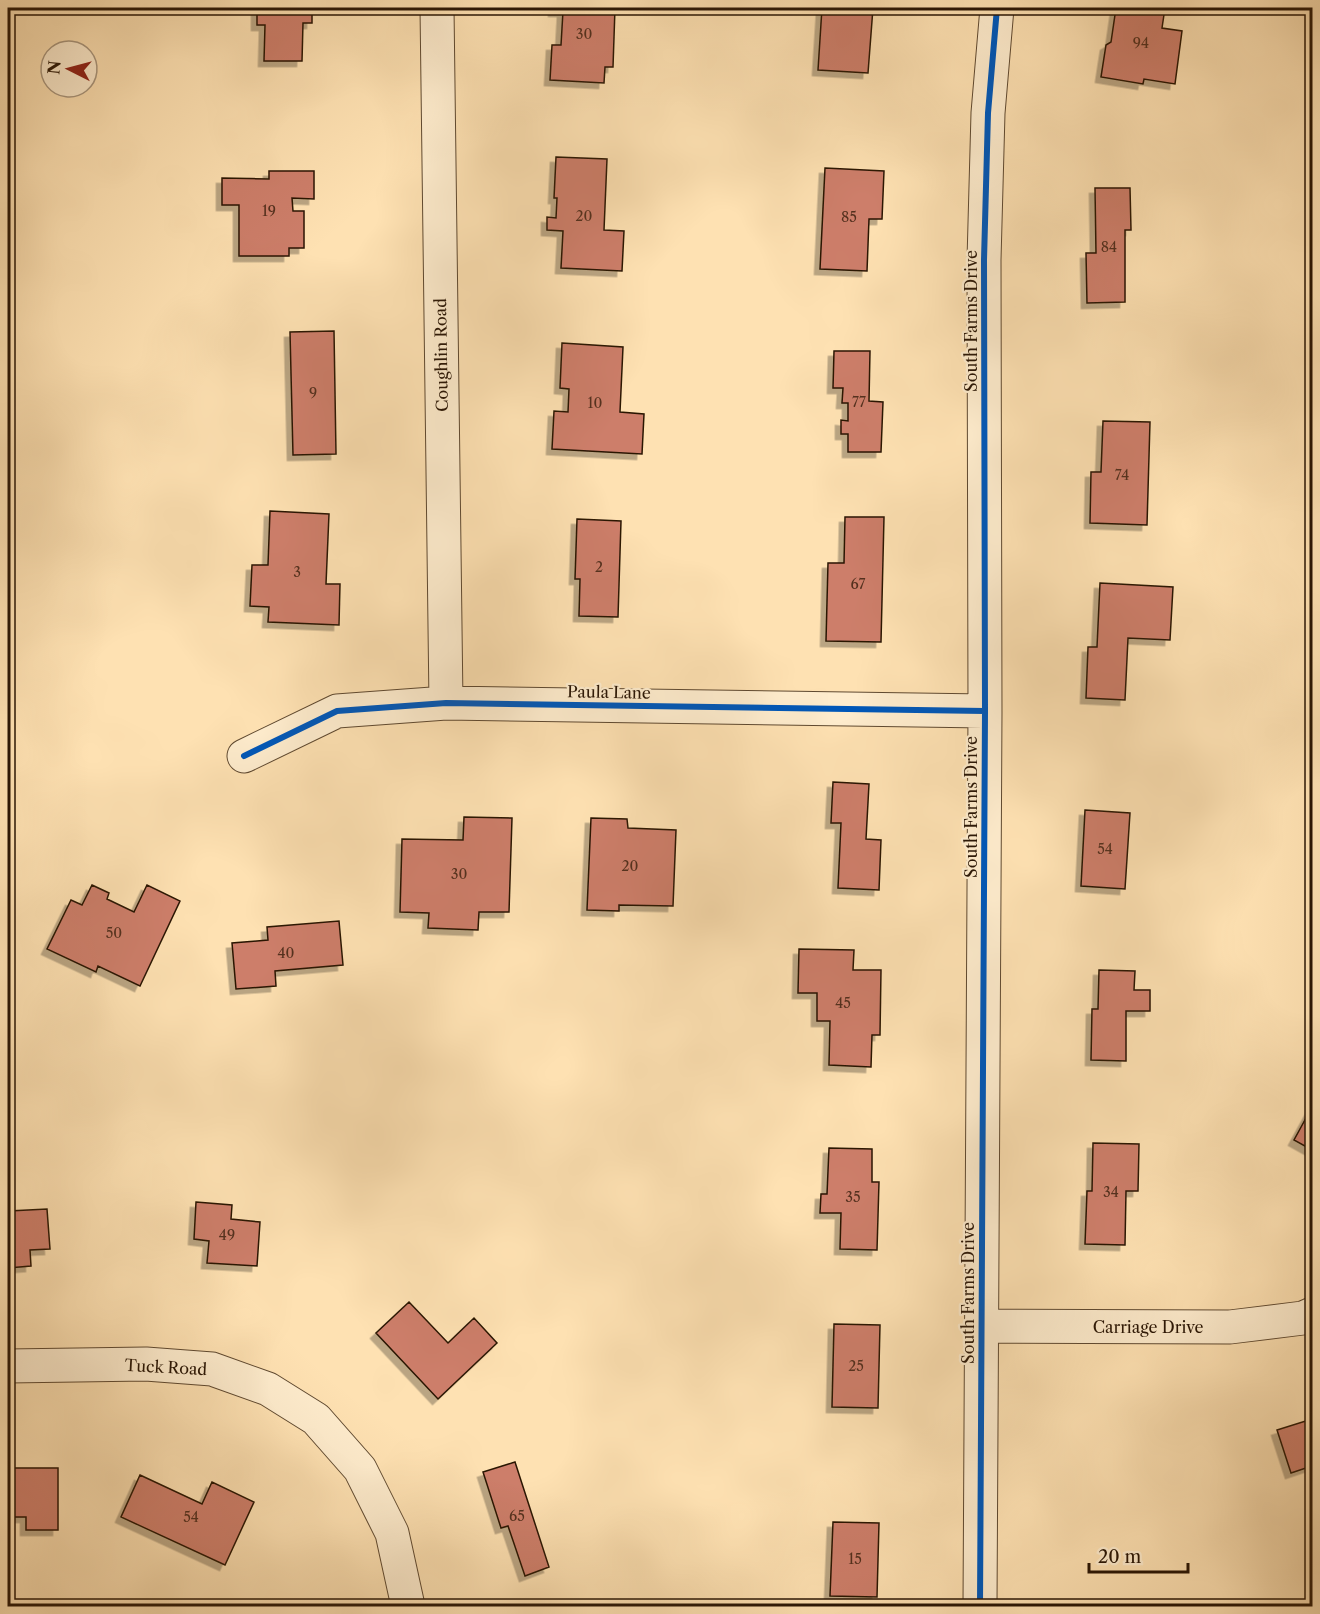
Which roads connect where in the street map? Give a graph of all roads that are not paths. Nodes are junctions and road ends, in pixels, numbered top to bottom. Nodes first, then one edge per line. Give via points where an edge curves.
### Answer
1 (437, 8) edge
2 (997, 8) edge
3 (446, 703) junction
4 (985, 711) junction
5 (244, 756) dead end
6 (1312, 1314) edge
7 (982, 1326) junction
8 (8, 1366) edge
9 (408, 1606) edge
10 (980, 1606) edge

1 - 3 street, Coughlin Road
2 - 4 street, South Farms Drive via 988,113 984,260
3 - 4 street, Paula Lane
3 - 5 street, Paula Lane via 337,711
4 - 7 street, South Farms Drive
6 - 7 street, Carriage Drive via 1230,1327
7 - 10 street, South Farms Drive
8 - 9 street, Tuck Road via 146,1364 212,1369 268,1389 316,1419 360,1469 392,1533

